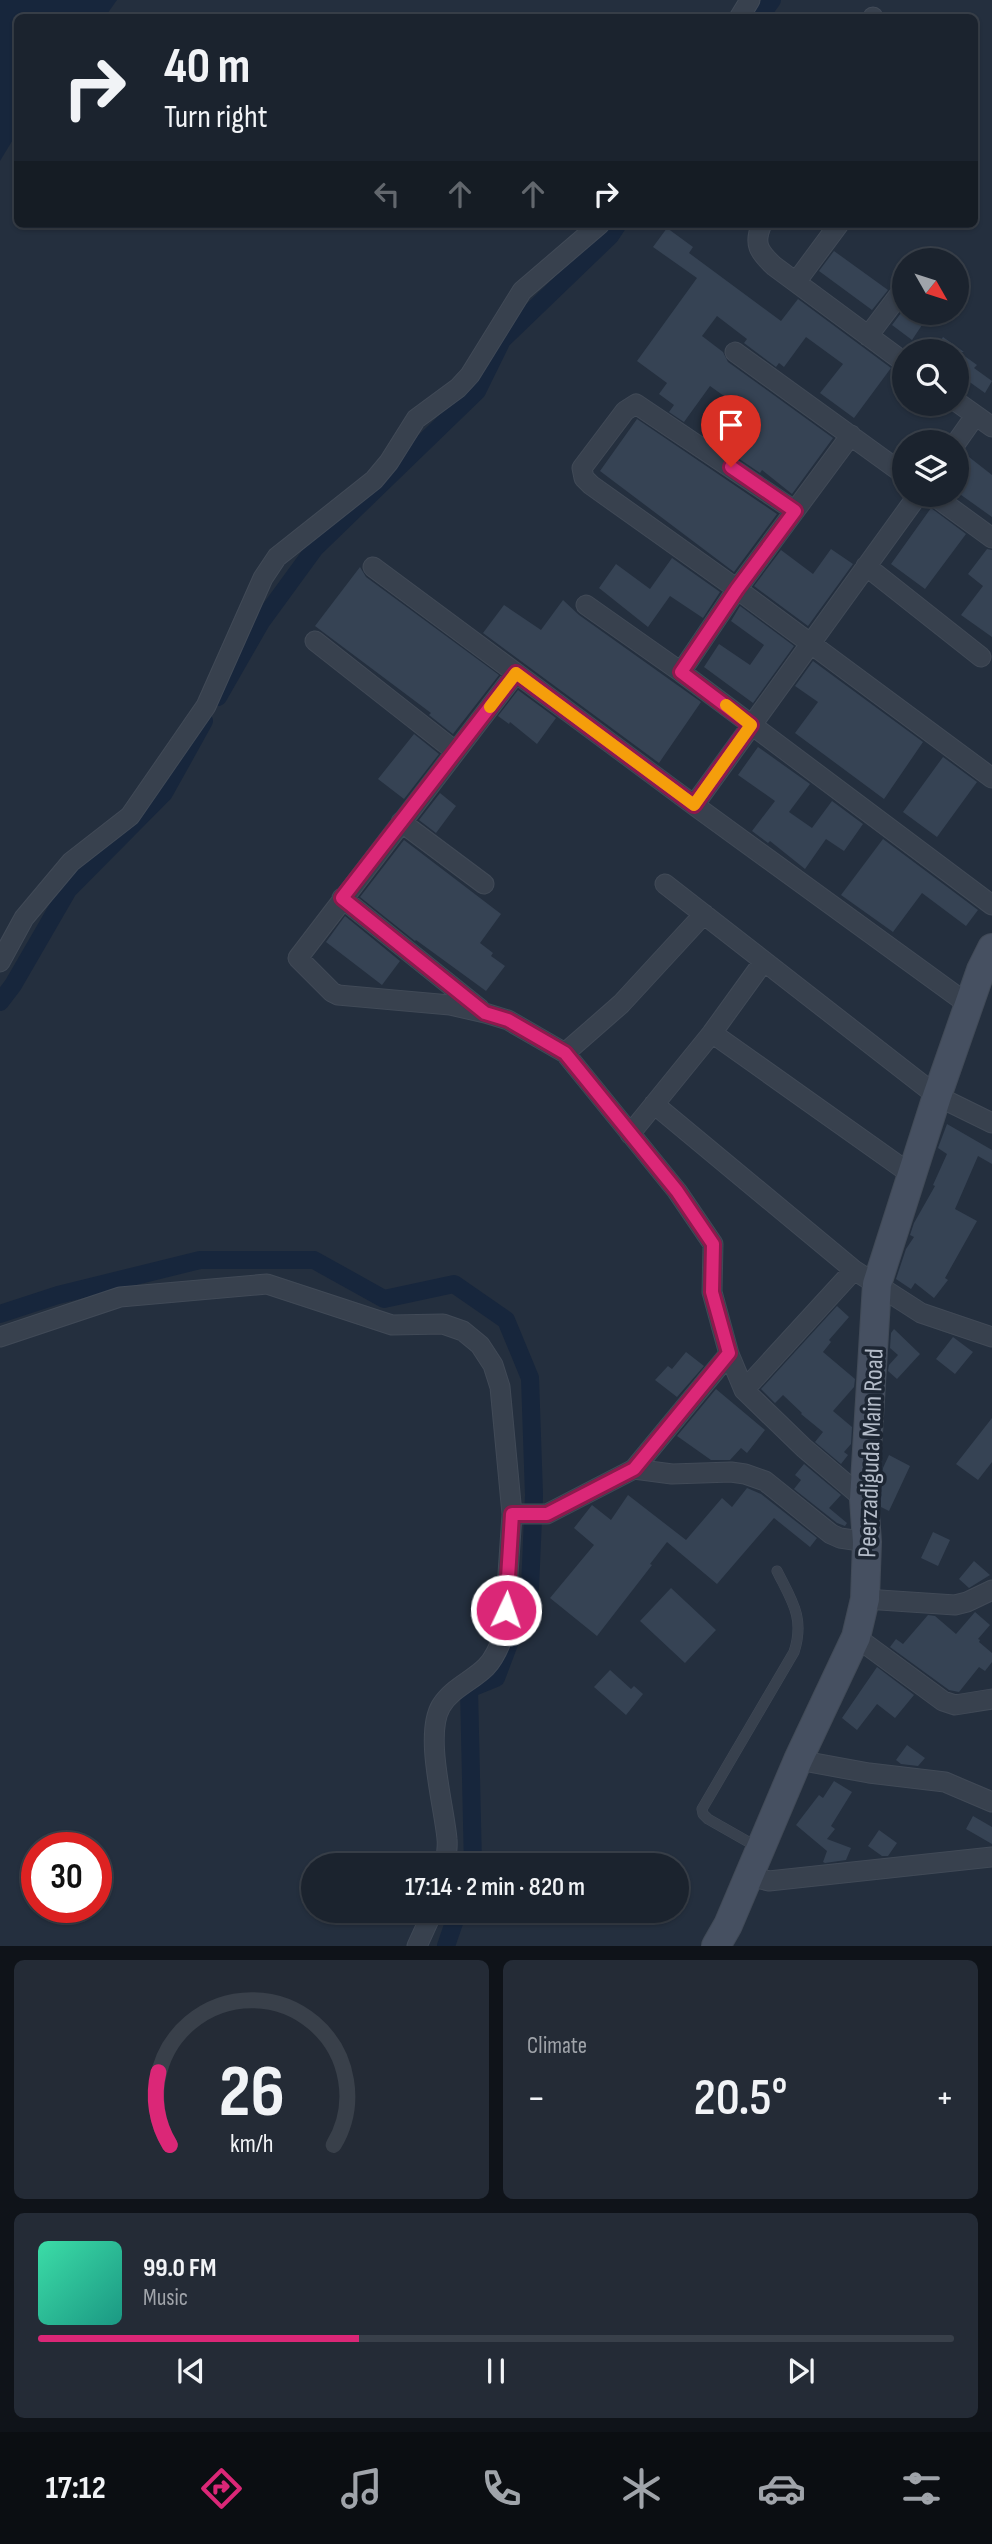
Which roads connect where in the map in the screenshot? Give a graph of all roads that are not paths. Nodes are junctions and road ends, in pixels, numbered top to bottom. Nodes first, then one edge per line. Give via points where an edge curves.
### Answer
1 (595, 228) edge
2 (761, 228) edge
3 (836, 228) edge
4 (796, 282) junction
5 (892, 304) edge
6 (868, 336) junction
7 (735, 352) dead end
8 (892, 354) edge
9 (969, 411) edge
10 (975, 416) junction
11 (992, 427) edge
12 (965, 430) edge
13 (851, 435) junction
14 (892, 465) edge
15 (909, 507) edge
16 (949, 507) edge
17 (795, 511) junction
18 (992, 538) edge
19 (866, 566) junction
20 (373, 567) dead end
21 (737, 589) junction
22 (586, 605) dead end
23 (315, 641) dead end
24 (811, 645) junction
25 (981, 657) dead end
26 (681, 672) junction
27 (516, 673) junction
28 (751, 725) junction
29 (455, 751) junction
30 (992, 778) edge
31 (694, 805) junction
32 (401, 822) junction
33 (484, 884) dead end
34 (665, 884) dead end
35 (342, 898) junction
36 (992, 905) edge
37 (704, 914) junction
38 (992, 948) edge
39 (765, 961) junction
40 (0, 962) edge
41 (969, 1005) junction
42 (485, 1013) junction
43 (712, 1032) junction
44 (565, 1053) junction
45 (937, 1096) junction
46 (654, 1104) junction
47 (990, 1120) edge
48 (630, 1134) junction
49 (912, 1175) junction
50 (866, 1277) junction
51 (992, 1337) edge
52 (0, 1338) edge
53 (729, 1353) junction
54 (744, 1390) junction
55 (634, 1469) junction
56 (864, 1499) junction
57 (519, 1515) junction
58 (867, 1542) junction
59 (777, 1571) dead end
60 (992, 1590) edge
61 (865, 1598) junction
62 (856, 1637) junction
63 (992, 1699) edge
64 (798, 1760) junction
65 (992, 1802) edge
66 (760, 1849) junction
67 (446, 1853) edge
68 (992, 1857) edge
69 (748, 1876) junction
70 (427, 1923) edge
71 (724, 1939) edge
72 (417, 1945) edge

1 - 40 street via 522,291 470,375 416,419 374,480 277,556 206,706 130,816 71,862 24,918
2 - 4 street via 756,241 759,252
3 - 4 street
4 - 6 street
5 - 6 street
6 - 8 street
7 - 13 street
9 - 10 street
10 - 11 street
10 - 12 street
13 - 14 street
13 - 17 street
15 - 19 street
16 - 18 street
17 - 21 street
17 - 21 street via 636,404 625,411 582,468 591,485
19 - 24 street
19 - 25 street
20 - 27 street
21 - 24 street
21 - 26 street
22 - 26 street
23 - 29 street
24 - 28 street
24 - 30 street
26 - 28 street
27 - 29 street
27 - 31 street
28 - 31 street
28 - 36 street
29 - 32 street
31 - 41 street
32 - 33 street
32 - 35 street
34 - 37 street
35 - 42 street
35 - 42 street via 298,958 332,992
37 - 39 street
37 - 44 street via 621,1004
38 - 41 street, Peerzadiguda Main Road
39 - 43 street
39 - 45 street
41 - 45 street, Peerzadiguda Main Road
42 - 44 street via 508,1020
43 - 46 street
43 - 49 street
44 - 48 street
45 - 47 street
45 - 49 street, Peerzadiguda Main Road
46 - 48 street
46 - 50 street
48 - 53 street via 713,1244 712,1292
49 - 50 street, Peerzadiguda Main Road
50 - 51 street via 921,1313
50 - 54 street
50 - 56 street, Peerzadiguda Main Road
52 - 57 street via 120,1297 267,1284 391,1325 443,1324 463,1331 493,1365
53 - 54 street
53 - 55 street
54 - 56 street
55 - 57 street via 547,1514
55 - 58 street via 745,1474 765,1481 831,1534
56 - 58 street, Peerzadiguda Main Road
57 - 67 street via 504,1634 497,1652 441,1706 433,1727
58 - 61 street, Peerzadiguda Main Road
59 - 66 lane via 798,1613 800,1634 794,1652 702,1809 708,1819
60 - 61 street via 955,1605
61 - 62 street, Peerzadiguda Main Road
62 - 63 street via 943,1701 955,1705
62 - 64 street, Peerzadiguda Main Road
64 - 65 street via 945,1782
64 - 66 street, Peerzadiguda Main Road
66 - 69 street, Peerzadiguda Main Road
68 - 69 street via 769,1881
69 - 71 street, Peerzadiguda Main Road
70 - 72 street

